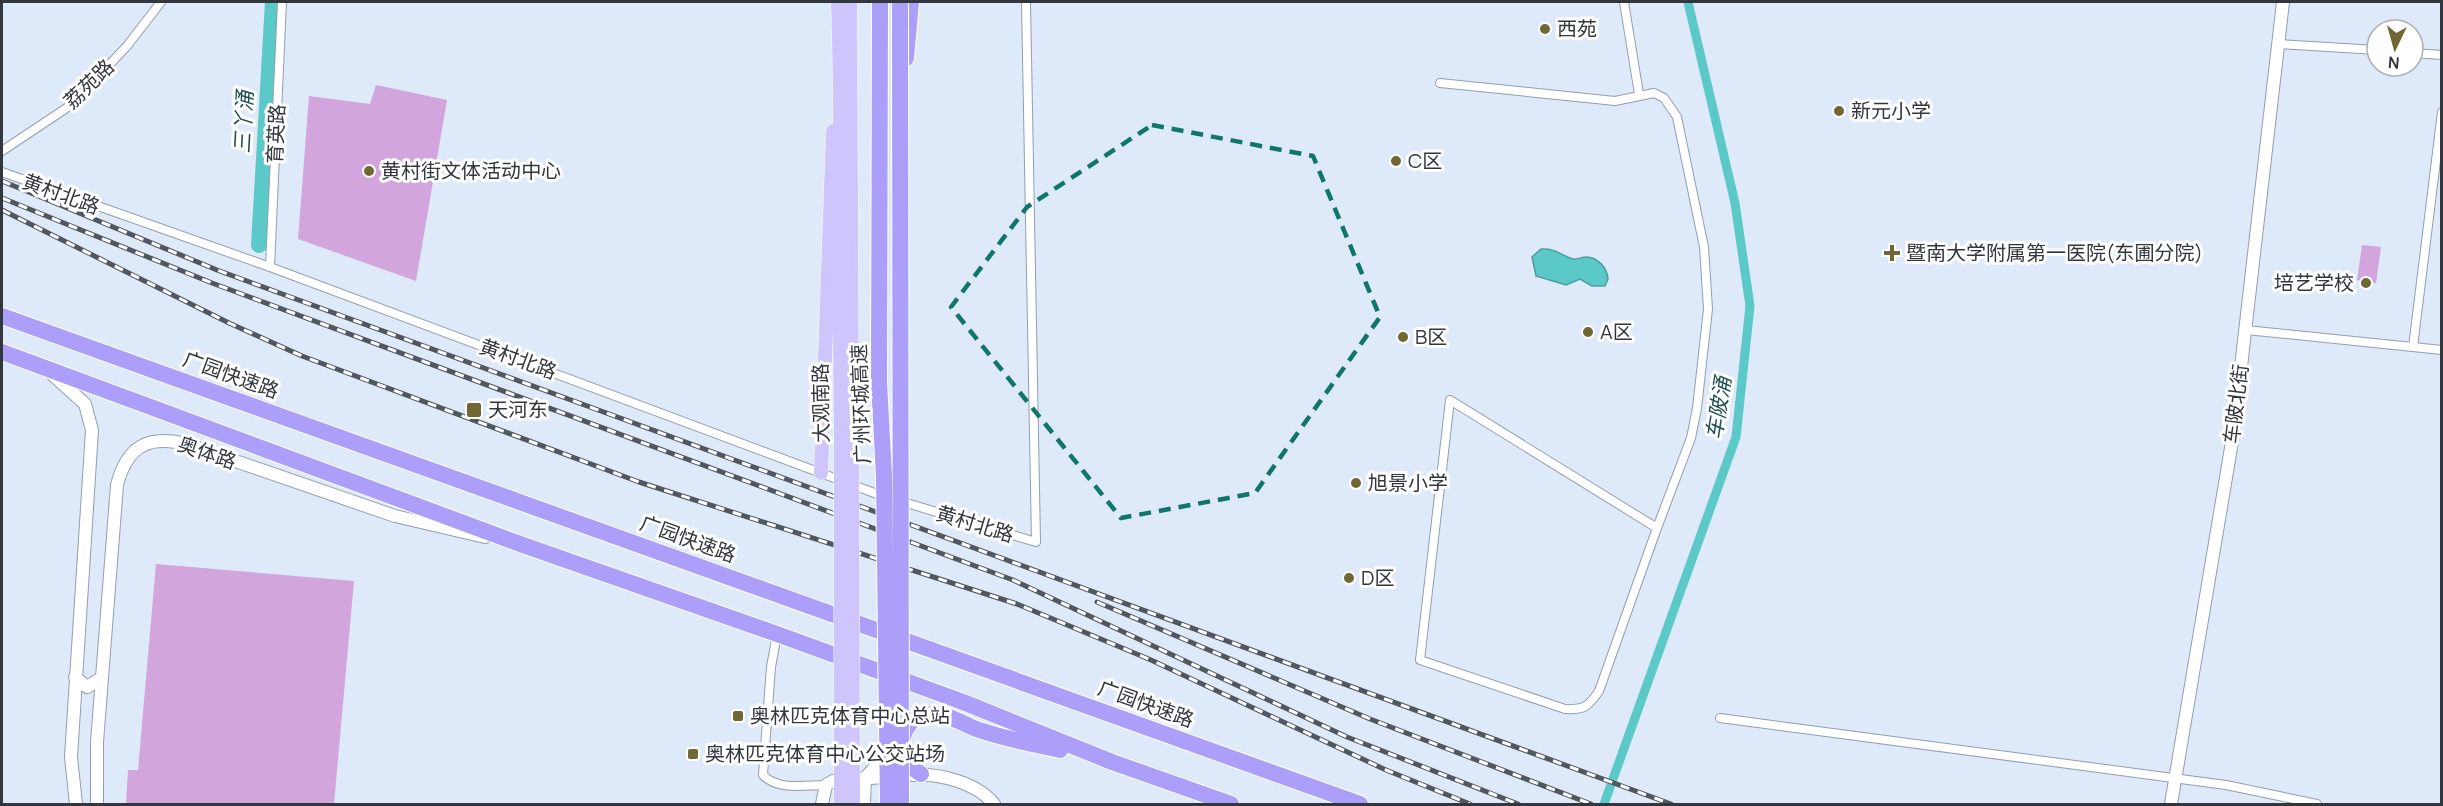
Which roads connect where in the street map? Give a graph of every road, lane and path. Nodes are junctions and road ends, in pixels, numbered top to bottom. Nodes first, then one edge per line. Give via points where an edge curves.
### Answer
1 (161, 2) edge
2 (282, 2) edge
3 (838, 2) edge
4 (850, 2) edge
5 (880, 2) edge
6 (900, 2) edge
7 (911, 2) edge
8 (1026, 2) edge
9 (1624, 2) edge
10 (2283, 2) edge
11 (2278, 44) junction
12 (2365, 49) edge
13 (2425, 54) edge
14 (2442, 55) edge
15 (1440, 83) dead end
16 (841, 88) junction
17 (1639, 94) junction
18 (901, 107) junction
19 (2442, 112) edge
20 (2, 151) edge
21 (2, 172) edge
22 (270, 267) junction
23 (2, 316) edge
24 (2246, 330) junction
25 (2413, 347) junction
26 (2442, 350) edge
27 (2, 352) edge
28 (39, 367) junction
29 (847, 424) junction
30 (821, 473) junction
31 (1657, 528) junction
32 (522, 545) junction
33 (777, 633) junction
34 (75, 677) junction
35 (102, 678) junction
36 (1720, 718) dead end
37 (900, 743) junction
38 (1112, 762) junction
39 (921, 774) junction
40 (865, 778) junction
41 (2176, 778) junction
42 (826, 785) junction
43 (75, 802) edge
44 (97, 804) edge
45 (822, 804) edge
46 (841, 804) edge
47 (853, 804) edge
48 (864, 804) edge
49 (888, 804) edge
50 (901, 804) edge
51 (994, 804) edge
52 (1231, 804) edge
53 (1360, 804) edge
54 (2171, 804) edge
55 (2317, 804) edge

1 - 20 street, 荔苑路 via 127,46 71,105
2 - 22 street, 育英路
3 - 16 main road, 大观南路
4 - 29 main road, 大观南路
5 - 49 highway, 广州环城高速, bridge via 879,382
6 - 18 highway, 广州环城高速, bridge
7 - 18 highway, bridge
8 - 30 street, 黄村北路 via 1036,542 869,492
9 - 17 street
10 - 11 street, 车陂北街
11 - 12 street
11 - 24 street, 车陂北街
13 - 14 street
15 - 17 street via 1615,101
16 - 29 main road, 大观南路 via 838,292
16 - 30 main road via 834,100
17 - 31 street via 1654,93 1664,98 1677,117 1704,247 1708,309 1691,438
18 - 37 highway, 广州环城高速, bridge
19 - 25 street
21 - 22 street, 黄村北路
22 - 30 street, 黄村北路
23 - 53 highway, 广园快速路
24 - 25 street
24 - 41 street, 车陂北街 via 2233,436
25 - 26 street
27 - 28 highway
28 - 32 highway
28 - 34 street via 61,380 85,404 92,430
29 - 46 main road, 大观南路, bridge
29 - 47 main road, 大观南路, bridge
31 - 31 street via 1599,692 1582,710 1565,709 1420,660 1450,400
32 - 33 highway
32 - 35 street, 奥体路 via 404,518 186,444 155,440 133,453 120,472 117,485
33 - 38 highway
33 - 42 street via 763,775 770,783 779,785
34 - 35 street via 87,687
34 - 43 street via 71,757
35 - 44 street, 奥体路
36 - 41 street
37 - 38 highway via 914,720 933,714 995,735
37 - 39 highway via 904,762
37 - 40 street
37 - 50 highway, 广州环城高速, bridge
38 - 52 highway
39 - 40 street
39 - 51 street via 962,784
40 - 42 street via 845,778
40 - 48 street
41 - 54 street, 车陂北街
41 - 55 street
42 - 45 street

